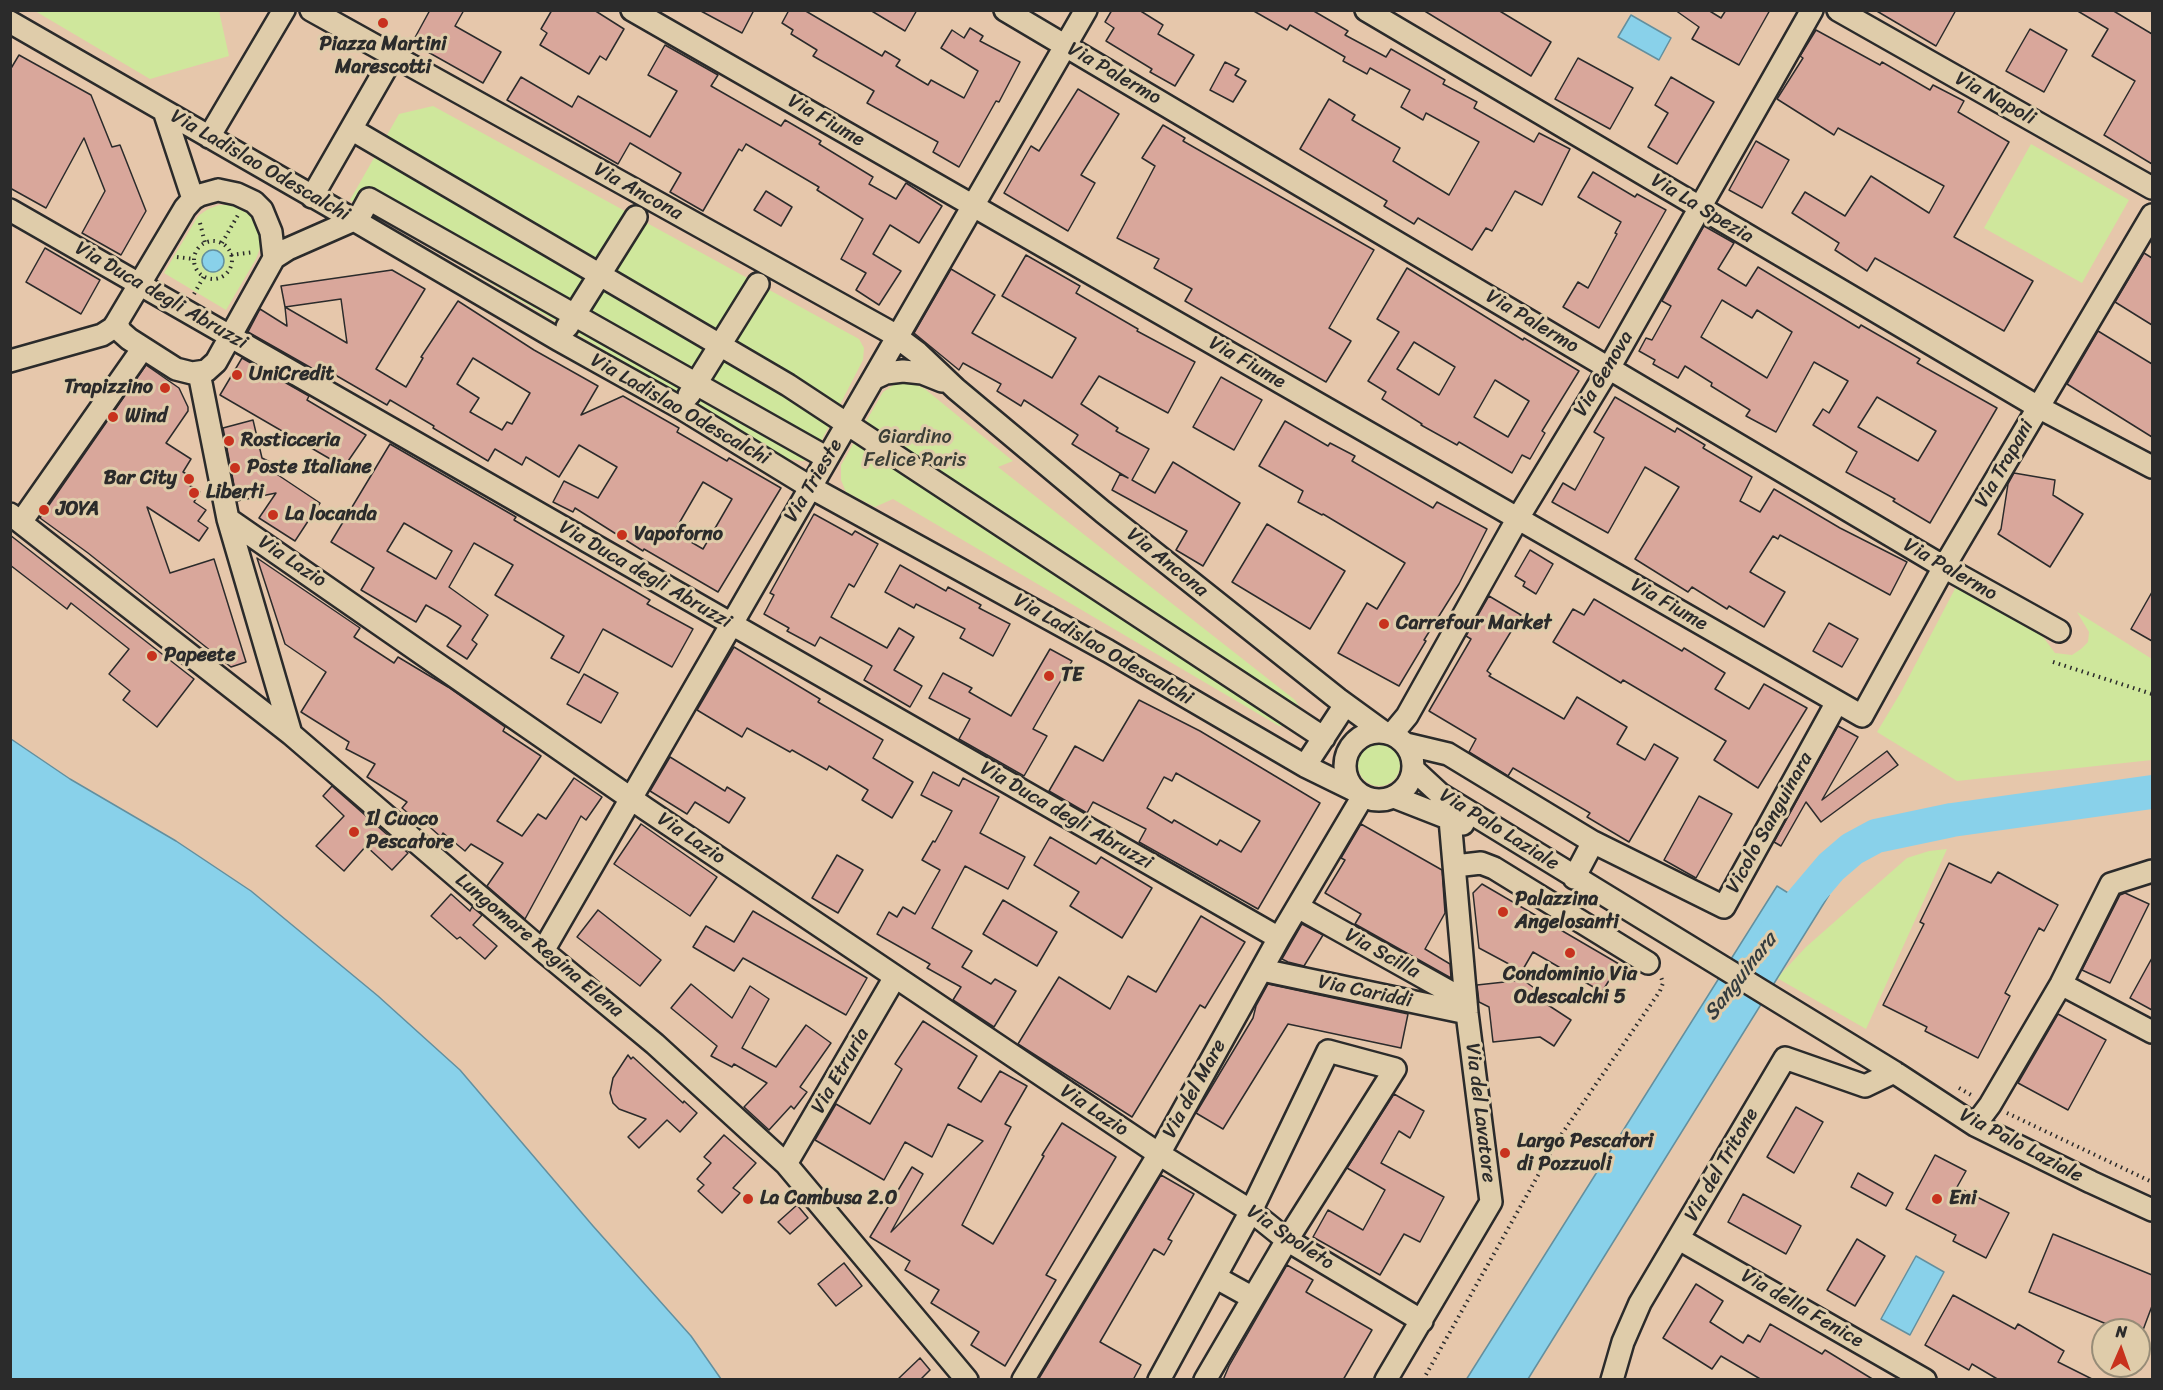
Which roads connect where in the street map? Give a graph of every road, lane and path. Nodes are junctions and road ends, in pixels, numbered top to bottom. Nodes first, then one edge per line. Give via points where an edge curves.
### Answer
1 (284, 10) edge
2 (311, 10) edge
3 (632, 10) edge
4 (1005, 10) edge
5 (1086, 10) edge
6 (1366, 10) edge
7 (1812, 10) edge
8 (1838, 10) edge
9 (10, 22) edge
10 (1066, 46) junction
11 (393, 56) junction
12 (164, 111) junction
13 (351, 129) junction
14 (209, 137) junction
15 (2152, 188) edge
16 (312, 197) junction
17 (193, 199) junction
18 (247, 199) junction
19 (975, 206) junction
20 (1700, 208) junction
21 (10, 210) edge
22 (2152, 215) edge
23 (636, 217) dead end
24 (356, 221) junction
25 (222, 243) junction
26 (274, 258) junction
27 (599, 274) junction
28 (204, 276) junction
29 (140, 284) junction
30 (758, 284) dead end
31 (192, 297) dead end
32 (574, 315) junction
33 (117, 322) junction
34 (231, 336) junction
35 (897, 337) junction
36 (559, 340) junction
37 (720, 345) junction
38 (143, 348) junction
39 (10, 361) edge
40 (1609, 368) junction
41 (199, 373) junction
42 (873, 379) junction
43 (697, 384) junction
44 (956, 389) junction
45 (2038, 407) junction
46 (681, 408) junction
47 (849, 424) junction
48 (822, 455) dead end
49 (2152, 467) edge
50 (810, 487) junction
51 (16, 518) edge
52 (1518, 518) junction
53 (228, 519) junction
54 (1944, 567) junction
55 (730, 624) junction
56 (2059, 632) dead end
57 (2053, 662) dead end
58 (2152, 694) edge
59 (1837, 702) junction
60 (1345, 705) junction
61 (1862, 716) joint
62 (291, 734) junction
63 (1393, 737) junction
64 (1324, 738) junction
65 (1305, 766) junction
66 (1413, 769) junction
67 (1359, 793) junction
68 (1394, 796) junction
69 (630, 798) junction
70 (1450, 819) junction
71 (1593, 842) junction
72 (1455, 866) junction
73 (2152, 871) edge
74 (1574, 878) junction
75 (1298, 907) junction
76 (1279, 938) junction
77 (543, 951) junction
78 (1648, 963) joint
79 (1262, 970) junction
80 (896, 977) junction
81 (2061, 984) junction
82 (1467, 1007) junction
83 (2152, 1032) edge
84 (1894, 1072) junction
85 (1975, 1125) junction
86 (1159, 1154) junction
87 (786, 1164) junction
88 (2152, 1210) edge
89 (1251, 1211) junction
90 (1679, 1239) junction
91 (1287, 1240) junction
92 (1215, 1277) junction
93 (1253, 1298) junction
94 (1422, 1321) junction
95 (967, 1380) edge
96 (1023, 1380) edge
97 (1159, 1380) edge
98 (1205, 1380) edge
99 (1386, 1380) edge
100 (1423, 1380) edge
101 (1612, 1380) edge
102 (1925, 1380) edge

1 - 14 street
2 - 11 street, Via Ancona
3 - 19 street, Via Fiume
4 - 10 street, Via Palermo
5 - 10 street, Via Trieste
6 - 20 street, Via La Spezia
7 - 20 street, Via Genova
8 - 15 street, Via Napoli
9 - 12 street, Via Ladislao Odescalchi
10 - 19 street, Via Trieste
10 - 40 street, Via Palermo
11 - 13 street
11 - 35 street, Via Ancona
12 - 14 street, Via Ladislao Odescalchi
12 - 17 street
13 - 16 street
13 - 27 street
14 - 16 street, Via Ladislao Odescalchi
16 - 24 street, Via Ladislao Odescalchi
17 - 18 street via 218,190
17 - 29 street
18 - 25 path
18 - 26 street via 265,215
19 - 35 street, Via Trieste
19 - 52 street, Via Fiume
20 - 40 street, Via Genova
20 - 45 street, Via La Spezia
21 - 29 street, Via Duca degli Abruzzi
22 - 45 street, Via Trapani
23 - 27 street
24 - 26 street
24 - 32 street via 369,199
24 - 36 street, Via Ladislao Odescalchi
25 - 28 path via 208,242 198,249 195,267
25 - 28 path via 232,256 230,268 216,279
26 - 34 street
27 - 32 street
27 - 37 street
28 - 31 path
29 - 33 street
29 - 34 street, Via Duca degli Abruzzi
30 - 37 street
32 - 36 street
32 - 43 street
33 - 38 street via 120,331
33 - 39 street via 102,335
34 - 41 street via 216,362
34 - 55 street, Via Duca degli Abruzzi
35 - 42 street, Via Trieste
35 - 44 street, Via Ancona
36 - 46 street, Via Ladislao Odescalchi
37 - 43 street
37 - 47 street
38 - 41 street via 176,369
38 - 51 street
40 - 52 street, Via Genova
40 - 54 street, Via Palermo
41 - 53 street
42 - 44 street, Via Ancona via 895,372 917,372
42 - 47 street, Via Trieste
43 - 46 street
43 - 48 street
44 - 60 street, Via Ancona via 1102,512
45 - 49 street, Via La Spezia
45 - 54 street, Via Trapani
46 - 50 street, Via Ladislao Odescalchi
47 - 50 street, Via Trieste
47 - 64 street
50 - 55 street, Via Trieste
50 - 65 street, Via Ladislao Odescalchi via 1108,651
51 - 62 street, Lungomare Regina Elena
52 - 59 street, Via Fiume
52 - 63 street, Via Genova
53 - 62 street
53 - 69 street, Via Lazio
54 - 56 street, Via Palermo
54 - 61 street, Via Trapani
55 - 69 street, Via Trieste
55 - 76 street, Via Duca degli Abruzzi
57 - 58 path
59 - 61 street, Via Fiume
59 - 71 street, Vicolo Sanguinara via 1725,907
60 - 63 street, Via Ancona
60 - 64 street
62 - 77 street, Lungomare Regina Elena
63 - 66 street via 1411,754
63 - 67 street via 1364,735 1348,750 1345,771
63 - 71 street via 1448,754
64 - 65 street
65 - 67 street, Via Ladislao Odescalchi
66 - 68 street via 1404,790
66 - 74 street, Via Palo Laziale via 1440,794
67 - 68 street via 1375,800
67 - 75 street, Via del Mare
68 - 70 street, Via Palo Laziale
69 - 77 street, Via Trieste
69 - 80 street, Via Lazio
70 - 72 street, Via del Lavatore
70 - 74 street, Via Palo Laziale
71 - 74 street
72 - 78 street via 1481,863 1494,868
72 - 82 street, Via del Lavatore
73 - 81 street via 2111,884
74 - 84 street, Via Palo Laziale
75 - 76 street, Via del Mare
75 - 82 street, Via Scilla
76 - 79 street, Via del Mare
77 - 87 street, Lungomare Regina Elena via 655,1044
78 - 100 path via 1662,977 1660,991 1559,1138
79 - 82 street, Via Cariddi
79 - 86 street, Via del Mare
80 - 86 street, Via Lazio
80 - 87 street, Via Etruria
81 - 83 street
81 - 85 street
82 - 94 street, Via del Lavatore via 1491,1202
84 - 85 street, Via Palo Laziale
84 - 90 street, Via del Tritone via 1865,1086 1785,1058
85 - 88 street, Via Palo Laziale
86 - 89 street, Via Spoleto
86 - 96 street, Via del Mare
87 - 95 street, Lungomare Regina Elena
89 - 91 street, Via Spoleto
89 - 91 street via 1328,1052 1395,1069
89 - 92 street
90 - 101 street, Via del Tritone via 1640,1303
90 - 102 street, Via della Fenice
91 - 93 street
91 - 94 street, Via Spoleto
92 - 93 street
92 - 97 street
93 - 98 street
94 - 99 street, Via del Lavatore

